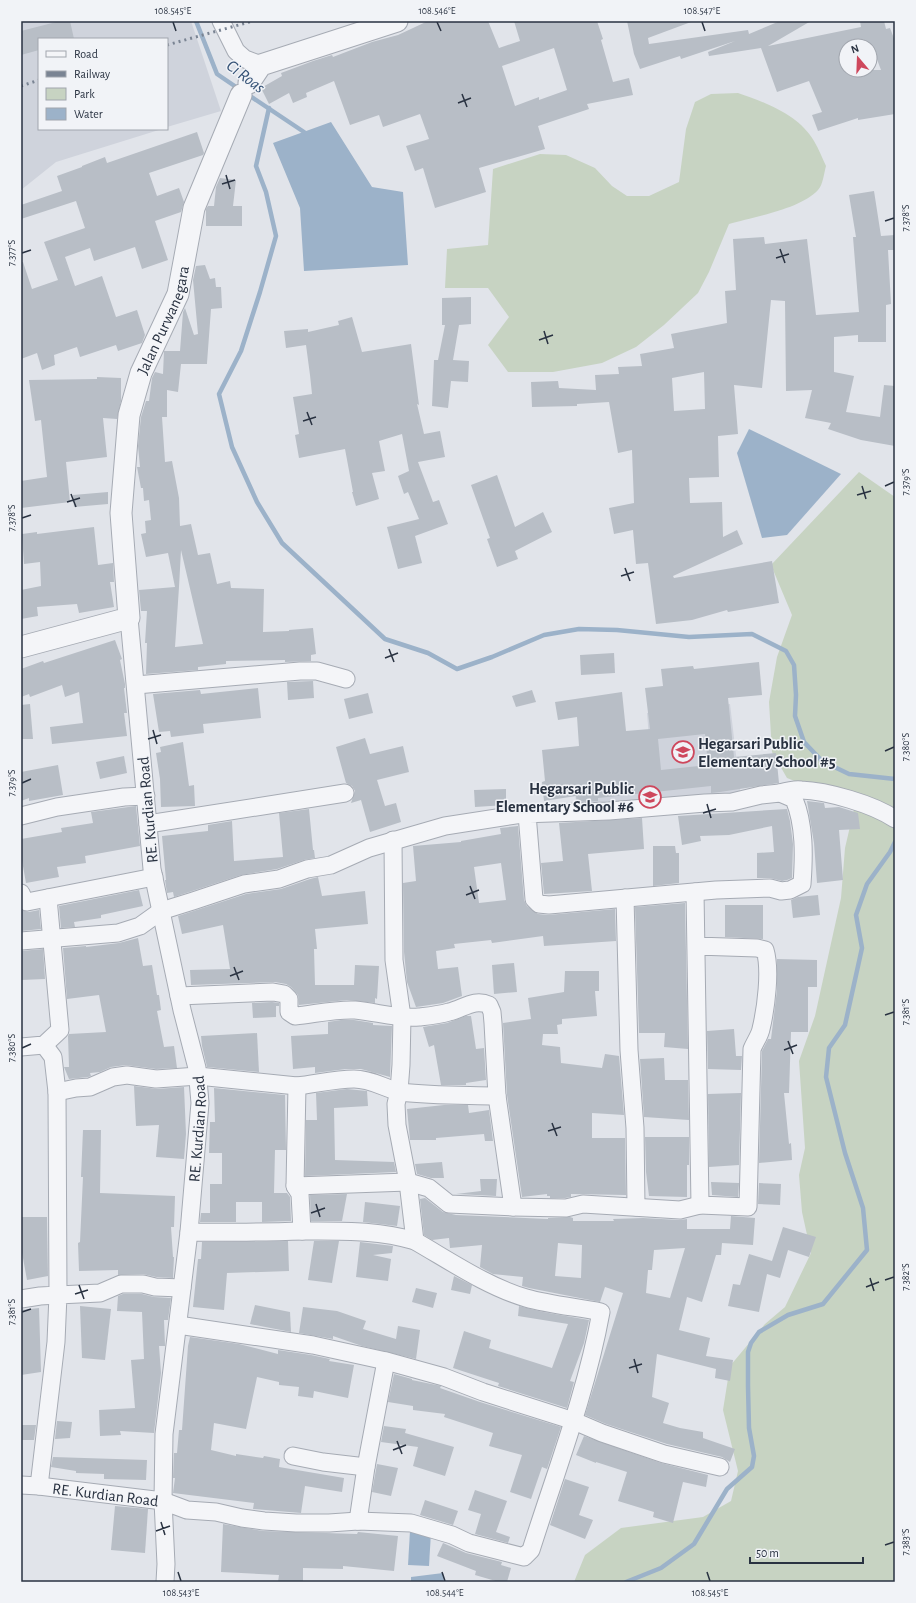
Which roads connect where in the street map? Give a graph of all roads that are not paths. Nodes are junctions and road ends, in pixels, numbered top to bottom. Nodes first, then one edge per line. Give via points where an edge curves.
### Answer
1 (397, 21) edge
2 (222, 22) edge
3 (261, 65) junction
4 (129, 618) junction
5 (21, 647) edge
6 (346, 679) dead end
7 (136, 685) junction
8 (780, 793) junction
9 (345, 794) dead end
10 (146, 796) junction
11 (528, 814) junction
12 (21, 816) edge
13 (895, 819) edge
14 (148, 824) junction
15 (393, 840) junction
16 (154, 877) junction
17 (695, 892) junction
18 (48, 898) junction
19 (625, 898) junction
20 (23, 899) edge
21 (161, 911) junction
22 (53, 939) junction
23 (21, 941) edge
24 (696, 946) junction
25 (179, 996) junction
26 (402, 1017) junction
27 (44, 1045) junction
28 (21, 1046) edge
29 (198, 1076) junction
30 (297, 1086) junction
31 (57, 1092) junction
32 (399, 1092) junction
33 (497, 1096) junction
34 (408, 1182) junction
35 (295, 1186) junction
36 (700, 1205) junction
37 (513, 1207) junction
38 (636, 1207) junction
39 (189, 1232) junction
40 (302, 1232) junction
41 (415, 1241) junction
42 (182, 1288) junction
43 (58, 1295) junction
44 (21, 1299) edge
45 (178, 1325) junction
46 (386, 1361) junction
47 (574, 1421) junction
48 (293, 1456) dead end
49 (720, 1466) dead end
50 (366, 1467) junction
51 (21, 1485) edge
52 (39, 1486) junction
53 (163, 1501) junction
54 (358, 1521) junction
55 (165, 1582) edge

1 - 3 street
2 - 3 street via 236,51 245,59
3 - 4 street, Jalan Purwanegara via 245,89 194,208 178,294 141,373 129,415 121,513
4 - 5 street
4 - 7 street, RE. Kurdian Road
6 - 7 street via 317,671 300,671
7 - 10 street, RE. Kurdian Road
8 - 11 street via 732,802
8 - 13 street via 800,790 834,795 864,804
8 - 17 street via 794,799 800,812 802,884 781,891 770,888
9 - 14 street
10 - 12 street via 57,806
10 - 14 street, RE. Kurdian Road
11 - 15 street via 445,826
11 - 19 street via 534,899 539,904
14 - 16 street, RE. Kurdian Road
15 - 21 street via 330,865 307,869 279,879 244,884
15 - 26 street via 394,960
16 - 18 street
16 - 21 street, RE. Kurdian Road
17 - 19 street
17 - 24 street
18 - 20 street
18 - 22 street
19 - 38 street
21 - 22 street via 140,926 118,933
21 - 25 street, RE. Kurdian Road
22 - 23 street
22 - 27 street via 60,1030
24 - 36 street
24 - 36 street via 757,948 765,950 767,956 767,985 761,1030 752,1049 748,1207
25 - 26 street via 273,992 284,994 289,999 289,1012 295,1016 350,1010
25 - 29 street, RE. Kurdian Road
26 - 32 street
26 - 33 street via 450,1012 476,1002 489,1005 493,1023
27 - 28 street
27 - 31 street via 53,1057
29 - 30 street
29 - 31 street via 156,1079 128,1075 113,1077 90,1087
29 - 39 street, RE. Kurdian Road via 200,1104
30 - 32 street via 328,1080 355,1079 368,1080
30 - 35 street
31 - 43 street
32 - 33 street
32 - 34 street via 396,1104 397,1125
33 - 37 street
34 - 35 street
34 - 37 street via 429,1188 449,1204
34 - 41 street
35 - 40 street via 301,1199
36 - 38 street via 680,1210
37 - 38 street via 566,1208 583,1204
39 - 40 street
39 - 42 street, RE. Kurdian Road
40 - 41 street via 378,1233
41 - 47 street via 499,1288 526,1298 601,1312
42 - 43 street via 121,1284 100,1292
42 - 45 street, RE. Kurdian Road
43 - 44 street
43 - 52 street via 56,1342
45 - 46 street via 313,1346
45 - 53 street, RE. Kurdian Road via 164,1434
46 - 47 street via 444,1377
46 - 50 street
47 - 49 street via 664,1454
47 - 54 street via 531,1550 524,1557 468,1543 452,1535 410,1523
48 - 50 street
50 - 54 street
51 - 52 street, RE. Kurdian Road
52 - 53 street, RE. Kurdian Road
53 - 54 street via 186,1510 216,1512 264,1521
53 - 55 street

